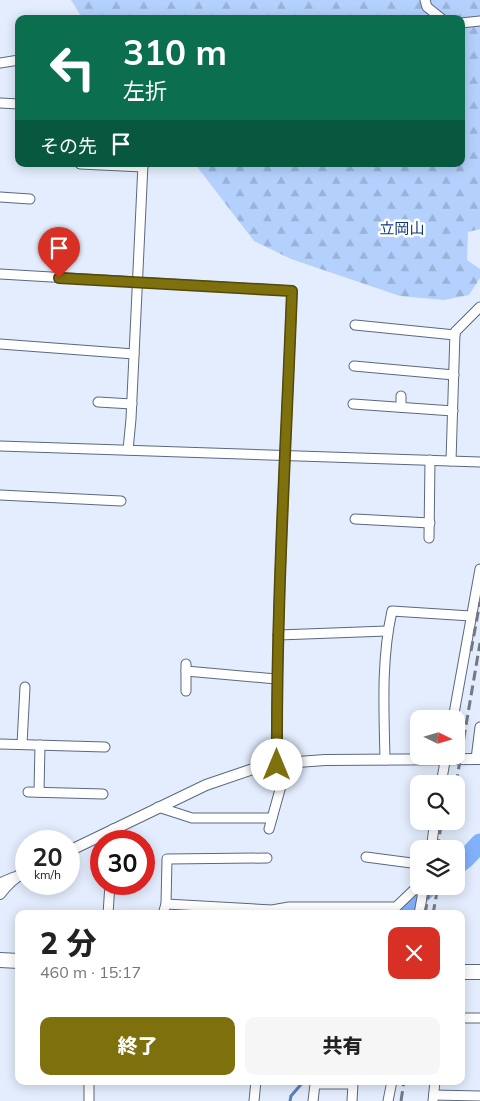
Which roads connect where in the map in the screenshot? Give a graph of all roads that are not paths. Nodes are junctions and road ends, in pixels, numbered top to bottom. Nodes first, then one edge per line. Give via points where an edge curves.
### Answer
1 (425, 0) edge
2 (437, 15) edge
3 (480, 21) edge
4 (465, 23) edge
5 (15, 61) edge
6 (0, 63) edge
7 (0, 103) edge
8 (15, 104) edge
9 (143, 167) edge
10 (0, 197) edge
11 (30, 199) dead end
12 (0, 274) edge
13 (137, 281) junction
14 (480, 307) edge
15 (355, 325) dead end
16 (455, 335) junction
17 (0, 344) edge
18 (134, 354) junction
19 (360, 363) dead end
20 (454, 375) junction
21 (401, 396) dead end
22 (98, 402) dead end
23 (132, 404) junction
24 (353, 404) dead end
25 (401, 407) junction
26 (453, 411) junction
27 (0, 446) edge
28 (128, 450) junction
29 (286, 455) junction
30 (430, 460) junction
31 (451, 461) junction
32 (480, 462) edge
33 (1, 492) edge
34 (121, 501) dead end
35 (355, 519) dead end
36 (430, 522) junction
37 (430, 538) dead end
38 (480, 569) edge
39 (471, 616) junction
40 (387, 631) junction
41 (278, 635) junction
42 (276, 679) junction
43 (25, 687) dead end
44 (186, 691) dead end
45 (454, 710) edge
46 (480, 727) edge
47 (0, 744) edge
48 (22, 744) junction
49 (40, 745) junction
50 (105, 747) dead end
51 (410, 759) edge
52 (465, 759) edge
53 (478, 759) edge
54 (385, 760) junction
55 (280, 764) junction
56 (28, 792) dead end
57 (39, 792) junction
58 (103, 794) dead end
59 (158, 807) junction
60 (272, 818) junction
61 (113, 829) joint
62 (269, 829) dead end
63 (80, 846) edge
64 (366, 857) dead end
65 (267, 858) dead end
66 (410, 863) edge
67 (15, 876) edge
68 (15, 877) edge
69 (0, 883) edge
70 (0, 894) edge
71 (410, 894) edge
72 (109, 895) edge
73 (422, 895) edge
74 (165, 909) edge
75 (108, 910) edge
76 (201, 910) edge
77 (279, 910) edge
78 (325, 910) edge
79 (420, 910) edge
80 (0, 960) edge
81 (15, 961) edge
82 (465, 972) edge
83 (480, 972) edge
84 (465, 1018) edge
85 (480, 1018) edge
86 (89, 1085) edge
87 (256, 1085) edge
88 (314, 1085) edge
89 (353, 1085) edge
90 (391, 1085) edge
91 (435, 1085) edge
92 (480, 1096) edge
93 (434, 1098) edge
94 (89, 1101) edge
95 (254, 1101) edge
96 (313, 1101) edge
97 (352, 1101) edge
98 (388, 1101) edge

1 - 2 street
3 - 4 street
5 - 6 street
7 - 8 street
9 - 13 street
10 - 11 street
12 - 13 street
13 - 18 street
13 - 29 street via 292,291
14 - 16 street
15 - 16 street via 404,325
16 - 20 street
17 - 18 street
18 - 23 street
19 - 20 street via 405,366
20 - 26 street
21 - 25 street
22 - 23 street
23 - 28 street
24 - 25 street
25 - 26 street
26 - 31 street
27 - 28 street
28 - 29 street
29 - 30 street
29 - 41 street
30 - 31 street
30 - 36 street
31 - 32 street
33 - 34 street via 46,502 89,504
35 - 36 street
36 - 37 street
38 - 39 street
39 - 40 street via 392,612
39 - 45 street
40 - 41 street
40 - 54 street
41 - 42 street
42 - 44 street via 186,668
42 - 55 street
43 - 48 street
46 - 53 street
47 - 48 street
48 - 49 street
49 - 50 street
49 - 57 street
51 - 54 street
52 - 53 street
54 - 55 street
55 - 59 street via 231,775
55 - 60 street via 281,786
56 - 57 street
57 - 58 street
59 - 60 street via 192,818
59 - 61 street
60 - 62 street
61 - 63 street
64 - 66 street
65 - 74 street via 167,859
67 - 69 street
68 - 70 street
71 - 78 street via 396,907
72 - 75 street
73 - 79 street
74 - 76 street
77 - 78 street via 290,907
80 - 81 main road
82 - 83 main road
84 - 85 street
86 - 94 street
87 - 95 street
88 - 96 street
89 - 97 street
90 - 98 street
91 - 93 street
92 - 93 street

